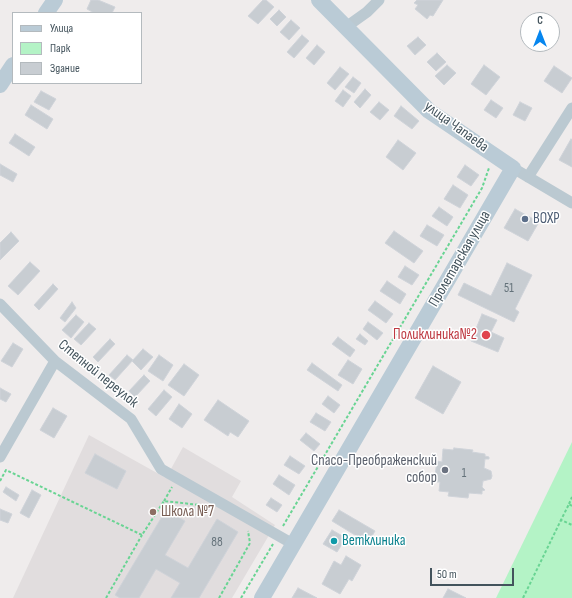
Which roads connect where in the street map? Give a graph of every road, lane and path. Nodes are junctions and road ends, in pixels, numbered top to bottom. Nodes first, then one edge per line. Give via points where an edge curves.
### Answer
1 (55, 0) edge
2 (319, 0) edge
3 (379, 0) edge
4 (47, 12) edge
5 (346, 27) junction
6 (12, 67) edge
7 (0, 85) edge
8 (572, 108) edge
9 (494, 154) junction
10 (513, 168) junction
11 (528, 177) junction
12 (572, 203) edge
13 (0, 304) edge
14 (55, 361) junction
15 (0, 457) edge
16 (177, 478) junction
17 (0, 481) edge
18 (572, 497) edge
19 (164, 502) junction
20 (568, 504) junction
21 (208, 506) dead end
22 (572, 506) edge
23 (246, 518) junction
24 (561, 520) junction
25 (572, 525) edge
26 (142, 534) junction
27 (278, 536) junction
28 (293, 544) junction
29 (242, 597) edge
30 (106, 598) edge
31 (219, 598) edge
32 (246, 598) edge
33 (262, 598) edge
34 (523, 598) edge

1 - 4 street
2 - 5 street, улица Чапаева
3 - 5 street
5 - 9 street, улица Чапаева via 429,110
6 - 7 street
8 - 11 street
9 - 10 street, улица Чапаева
9 - 27 path via 482,188
10 - 11 street, улица Чапаева
10 - 28 street, Пролетарская улица
11 - 12 street, улица Чапаева
13 - 14 street, Степной переулок
14 - 15 street
14 - 16 street, Степной переулок via 131,418 161,469
16 - 19 path
16 - 23 street, Степной переулок
17 - 26 path via 6,470
18 - 20 path
19 - 21 path
19 - 26 path
20 - 22 path
20 - 24 path
23 - 27 street, Степной переулок
23 - 31 path via 250,543
24 - 25 path
24 - 34 path
26 - 30 path
27 - 28 street, Степной переулок
27 - 29 path
28 - 33 street, Пролетарская улица
29 - 32 path

